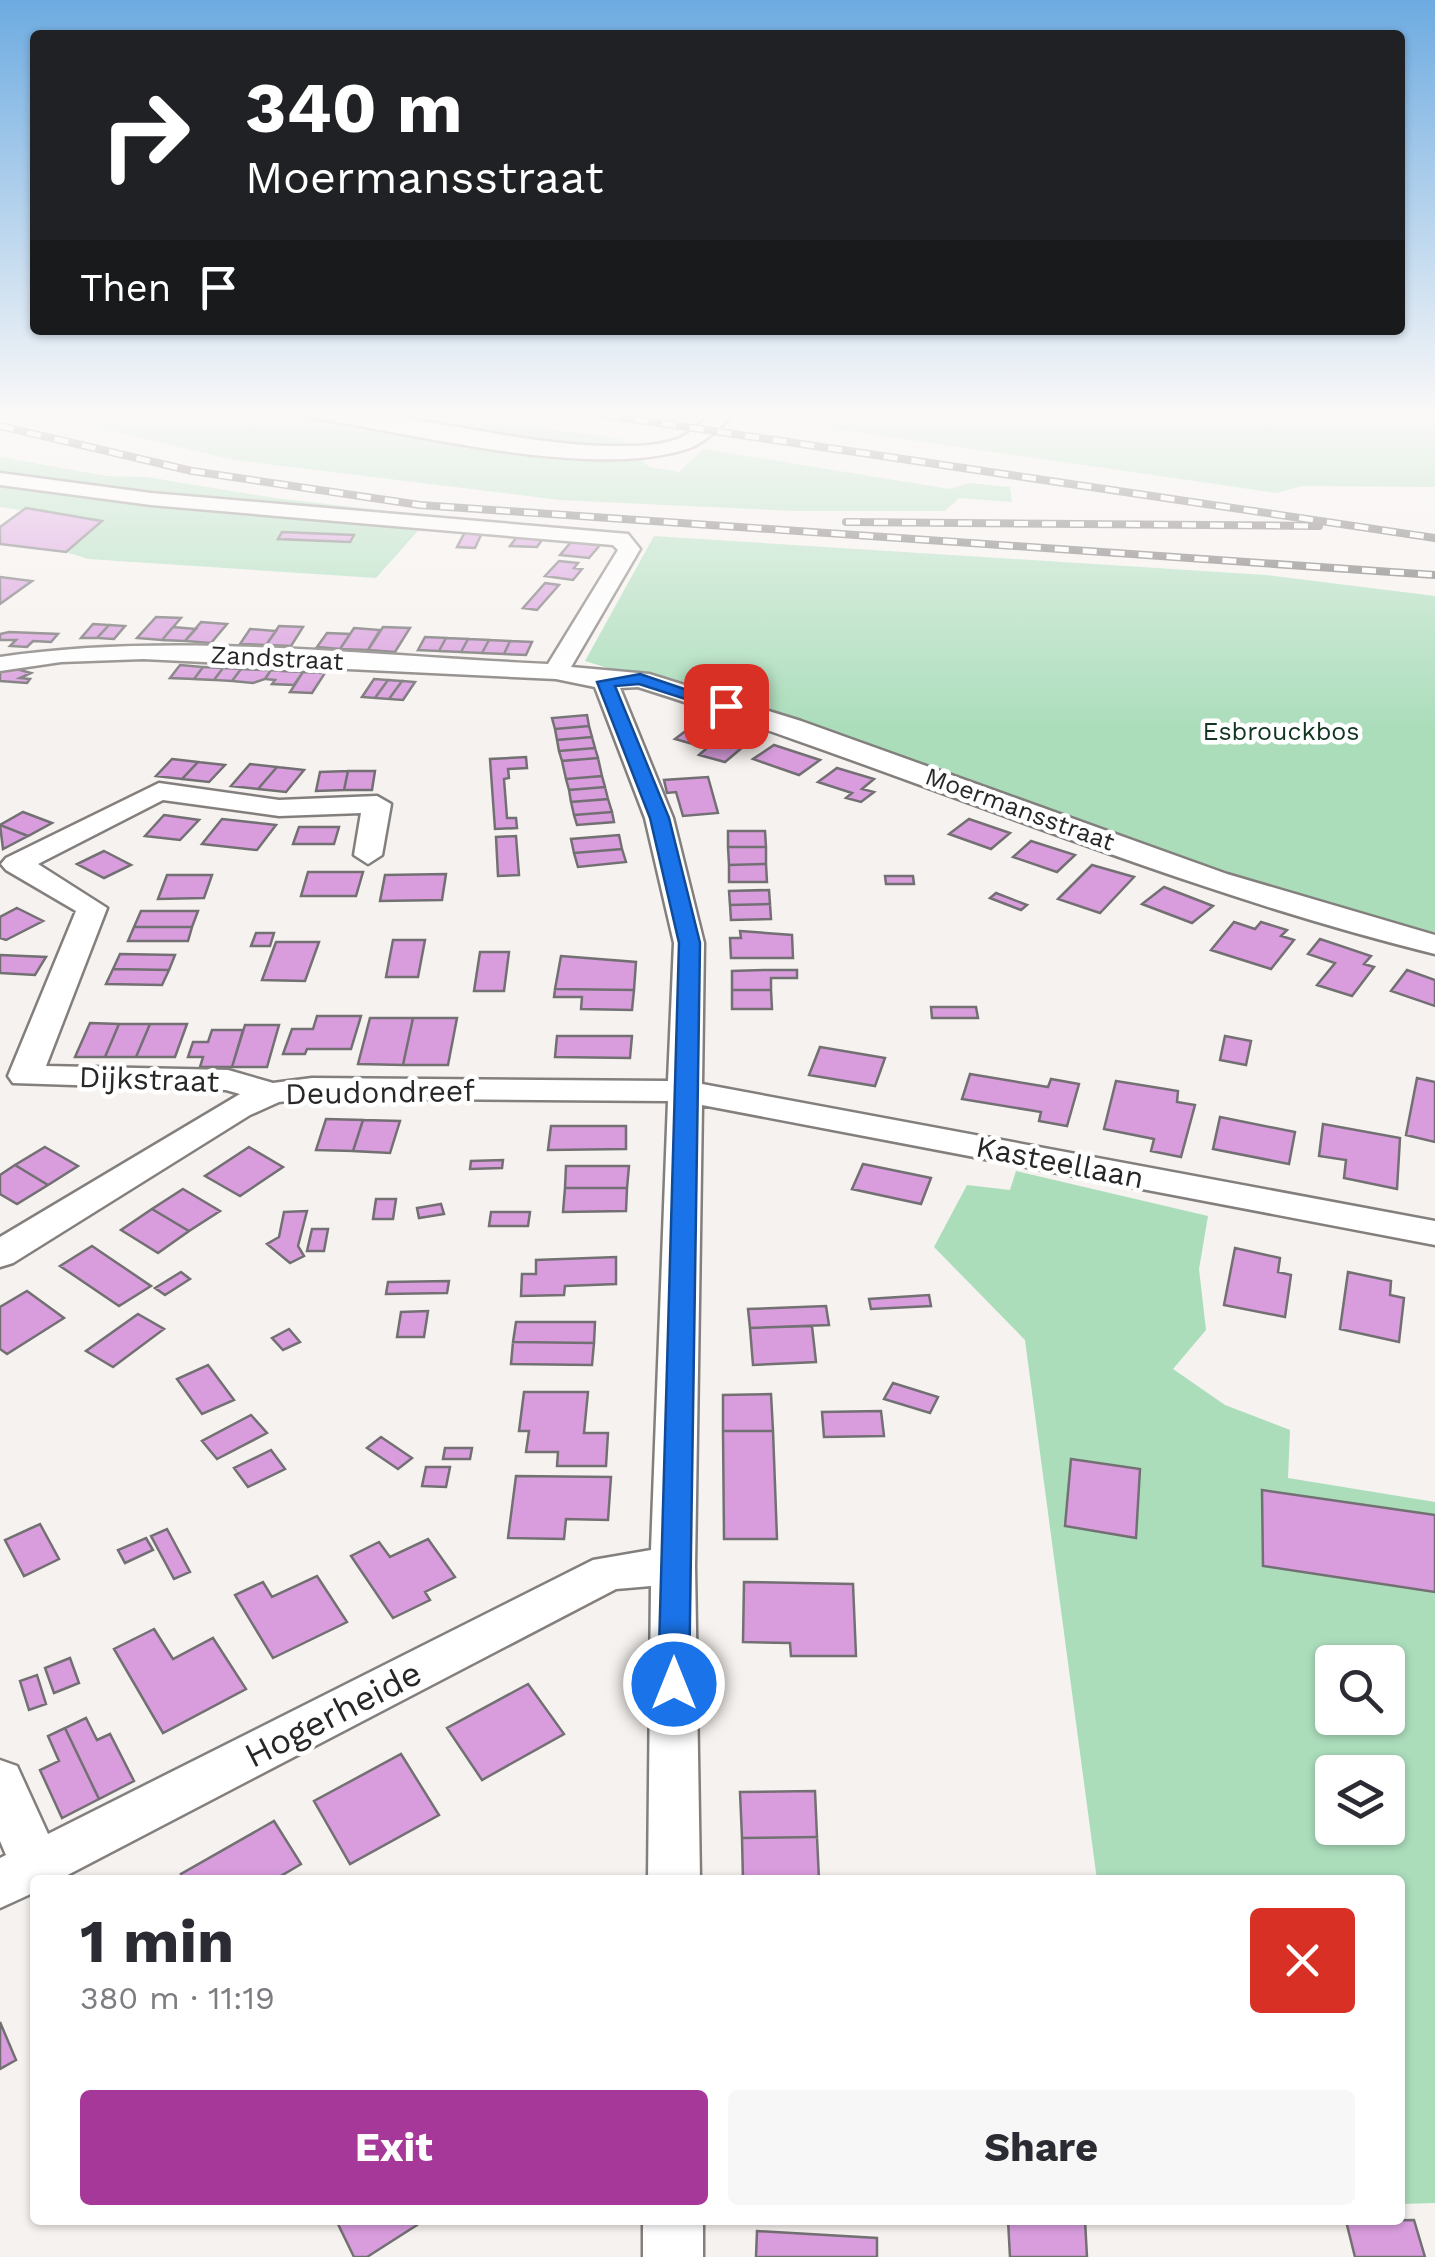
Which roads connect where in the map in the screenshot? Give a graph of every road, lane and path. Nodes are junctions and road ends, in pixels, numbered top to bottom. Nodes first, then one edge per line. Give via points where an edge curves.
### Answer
1 (354, 516) edge
2 (0, 664) edge
3 (556, 672) junction
4 (605, 682) junction
5 (368, 855) dead end
6 (1435, 944) edge
7 (684, 1091) junction
8 (272, 1093) junction
9 (1435, 1233) edge
10 (0, 1254) edge
11 (674, 1566) junction
12 (0, 1781) edge
13 (674, 1875) edge
14 (18, 1876) edge
15 (673, 2225) edge
16 (672, 2257) edge

1 - 3 street via 620,539 629,549
2 - 3 street, Zandstraat via 143,652
3 - 4 street, Zandstraat
4 - 6 street, Moermansstraat via 640,679 1216,880
4 - 7 street via 660,818 690,943
5 - 8 street, Dijkstraat via 378,804 278,808 158,791 16,864 92,908 25,1076 228,1080
7 - 8 street, Deudondreef
7 - 9 street, Kasteellaan
7 - 11 street
8 - 10 street, Deudondreef
11 - 13 street
11 - 14 street, Hogerheide via 609,1572
12 - 14 street
15 - 16 street

